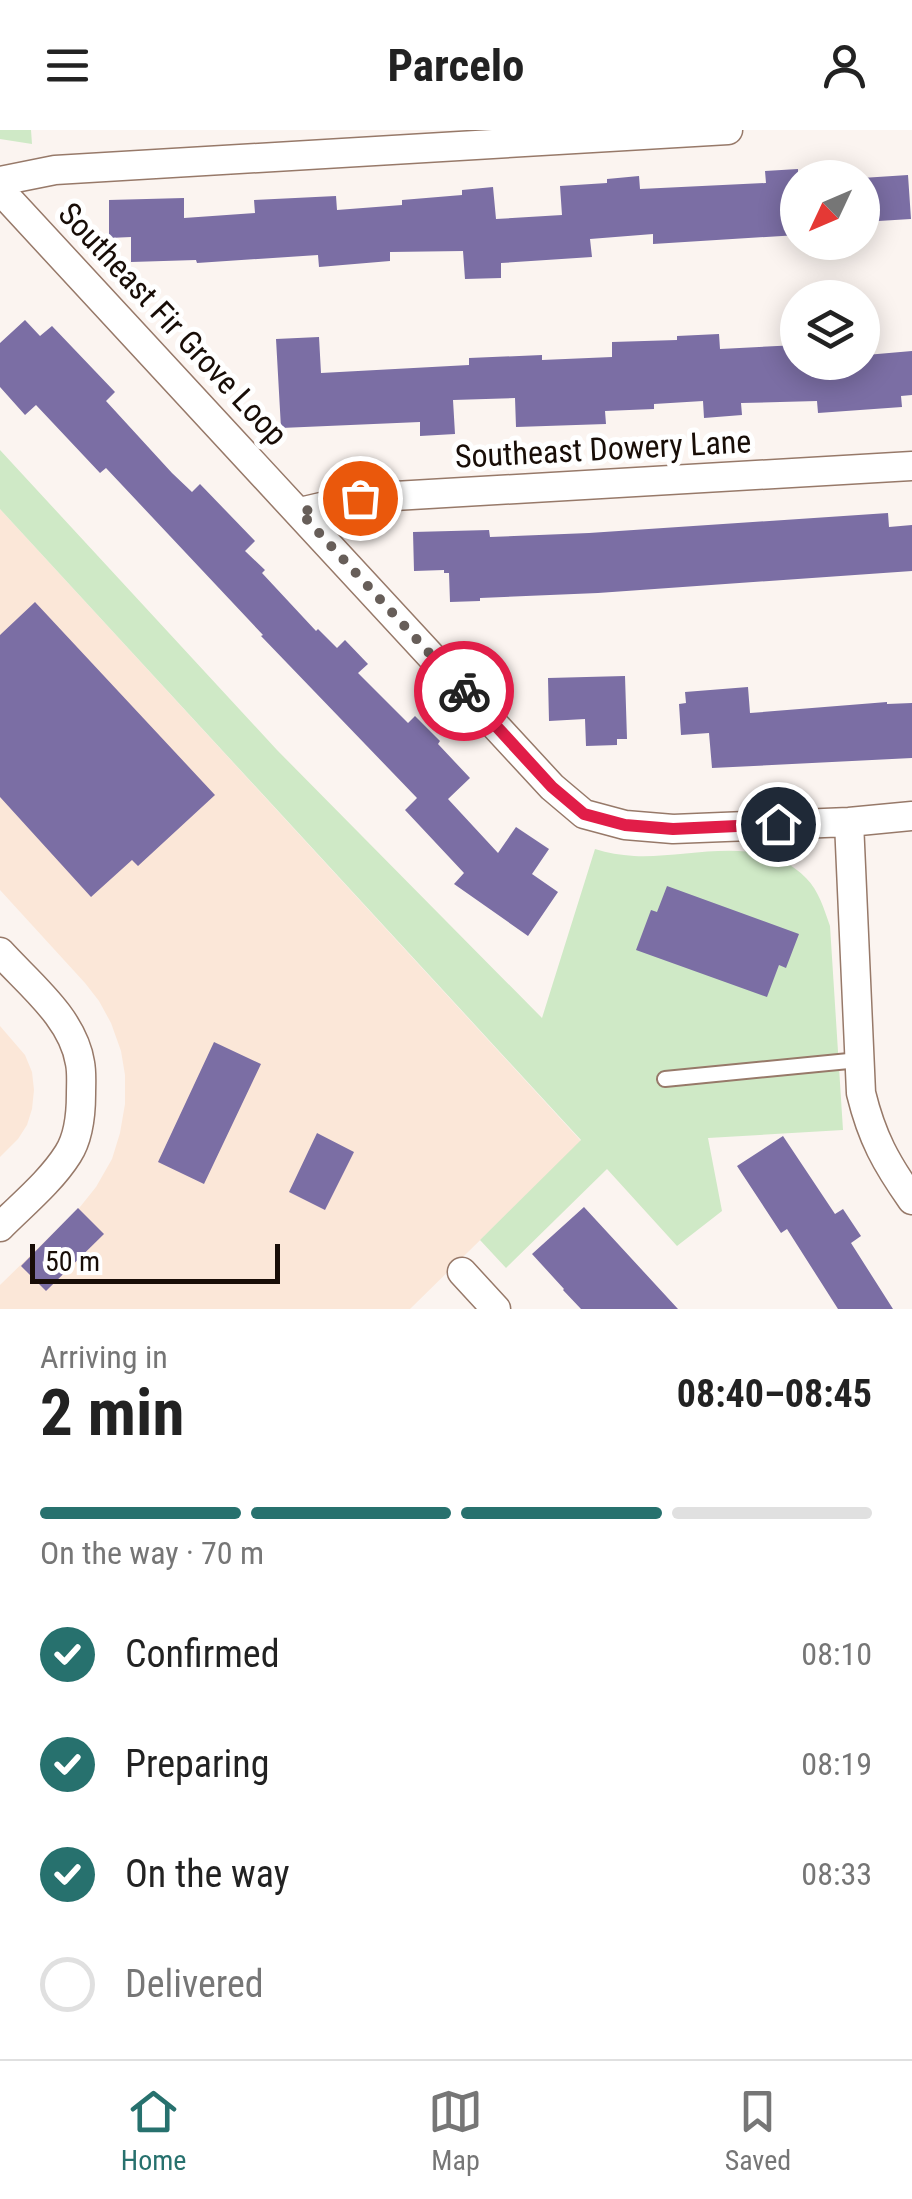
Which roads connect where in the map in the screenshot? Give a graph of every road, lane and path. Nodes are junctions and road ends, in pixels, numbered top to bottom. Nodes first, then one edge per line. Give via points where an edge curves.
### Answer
1 (728, 130) edge
2 (0, 182) edge
3 (0, 190) edge
4 (912, 466) edge
5 (300, 512) junction
6 (912, 816) edge
7 (849, 822) junction
8 (0, 952) edge
9 (859, 1060) junction
10 (665, 1079) dead end
11 (901, 1167) edge
12 (912, 1200) edge
13 (0, 1227) edge
14 (462, 1272) dead end
15 (495, 1309) edge

1 - 2 street via 55,170
3 - 5 street, Southeast Fir Grove Loop
4 - 5 street, Southeast Dowery Lane via 360,498
5 - 7 street, Southeast Fir Grove Loop via 584,814 673,829
6 - 7 street, Southeast Fir Grove Loop
7 - 9 street
8 - 13 street via 62,1019 75,1044 82,1113 71,1150
9 - 10 lane
9 - 11 street via 870,1130
11 - 12 street
14 - 15 street

